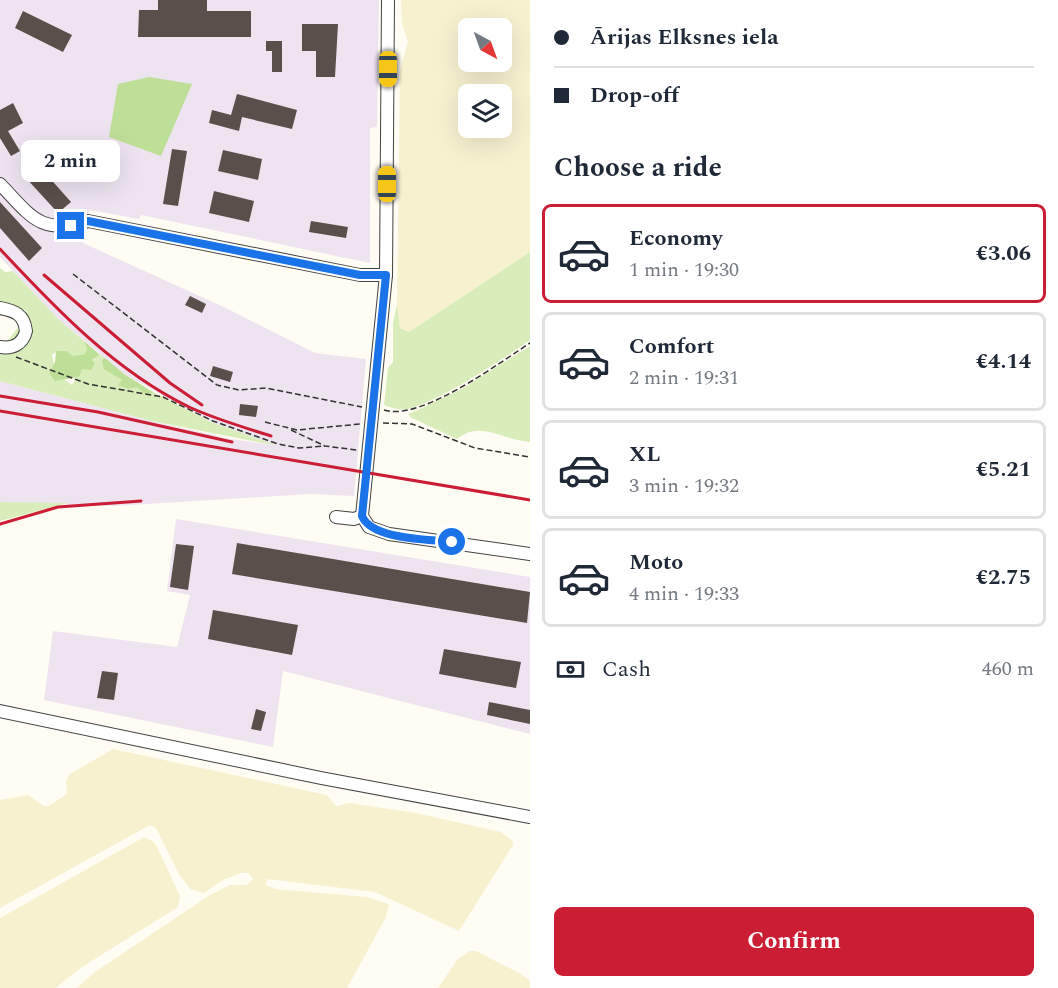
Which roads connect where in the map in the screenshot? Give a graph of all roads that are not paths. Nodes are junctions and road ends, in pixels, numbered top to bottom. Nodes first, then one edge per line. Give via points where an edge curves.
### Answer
1 (388, 0) edge
2 (0, 184) edge
3 (386, 275) junction
4 (0, 308) edge
5 (0, 347) edge
6 (362, 516) junction
7 (336, 517) dead end
8 (530, 554) edge
9 (0, 711) edge
10 (530, 817) edge

1 - 3 street
2 - 3 street via 38,223 71,226 88,221 360,275
3 - 6 street
4 - 5 street via 21,316 26,331 14,347
6 - 7 street
6 - 8 street via 366,524 379,532
9 - 10 street

